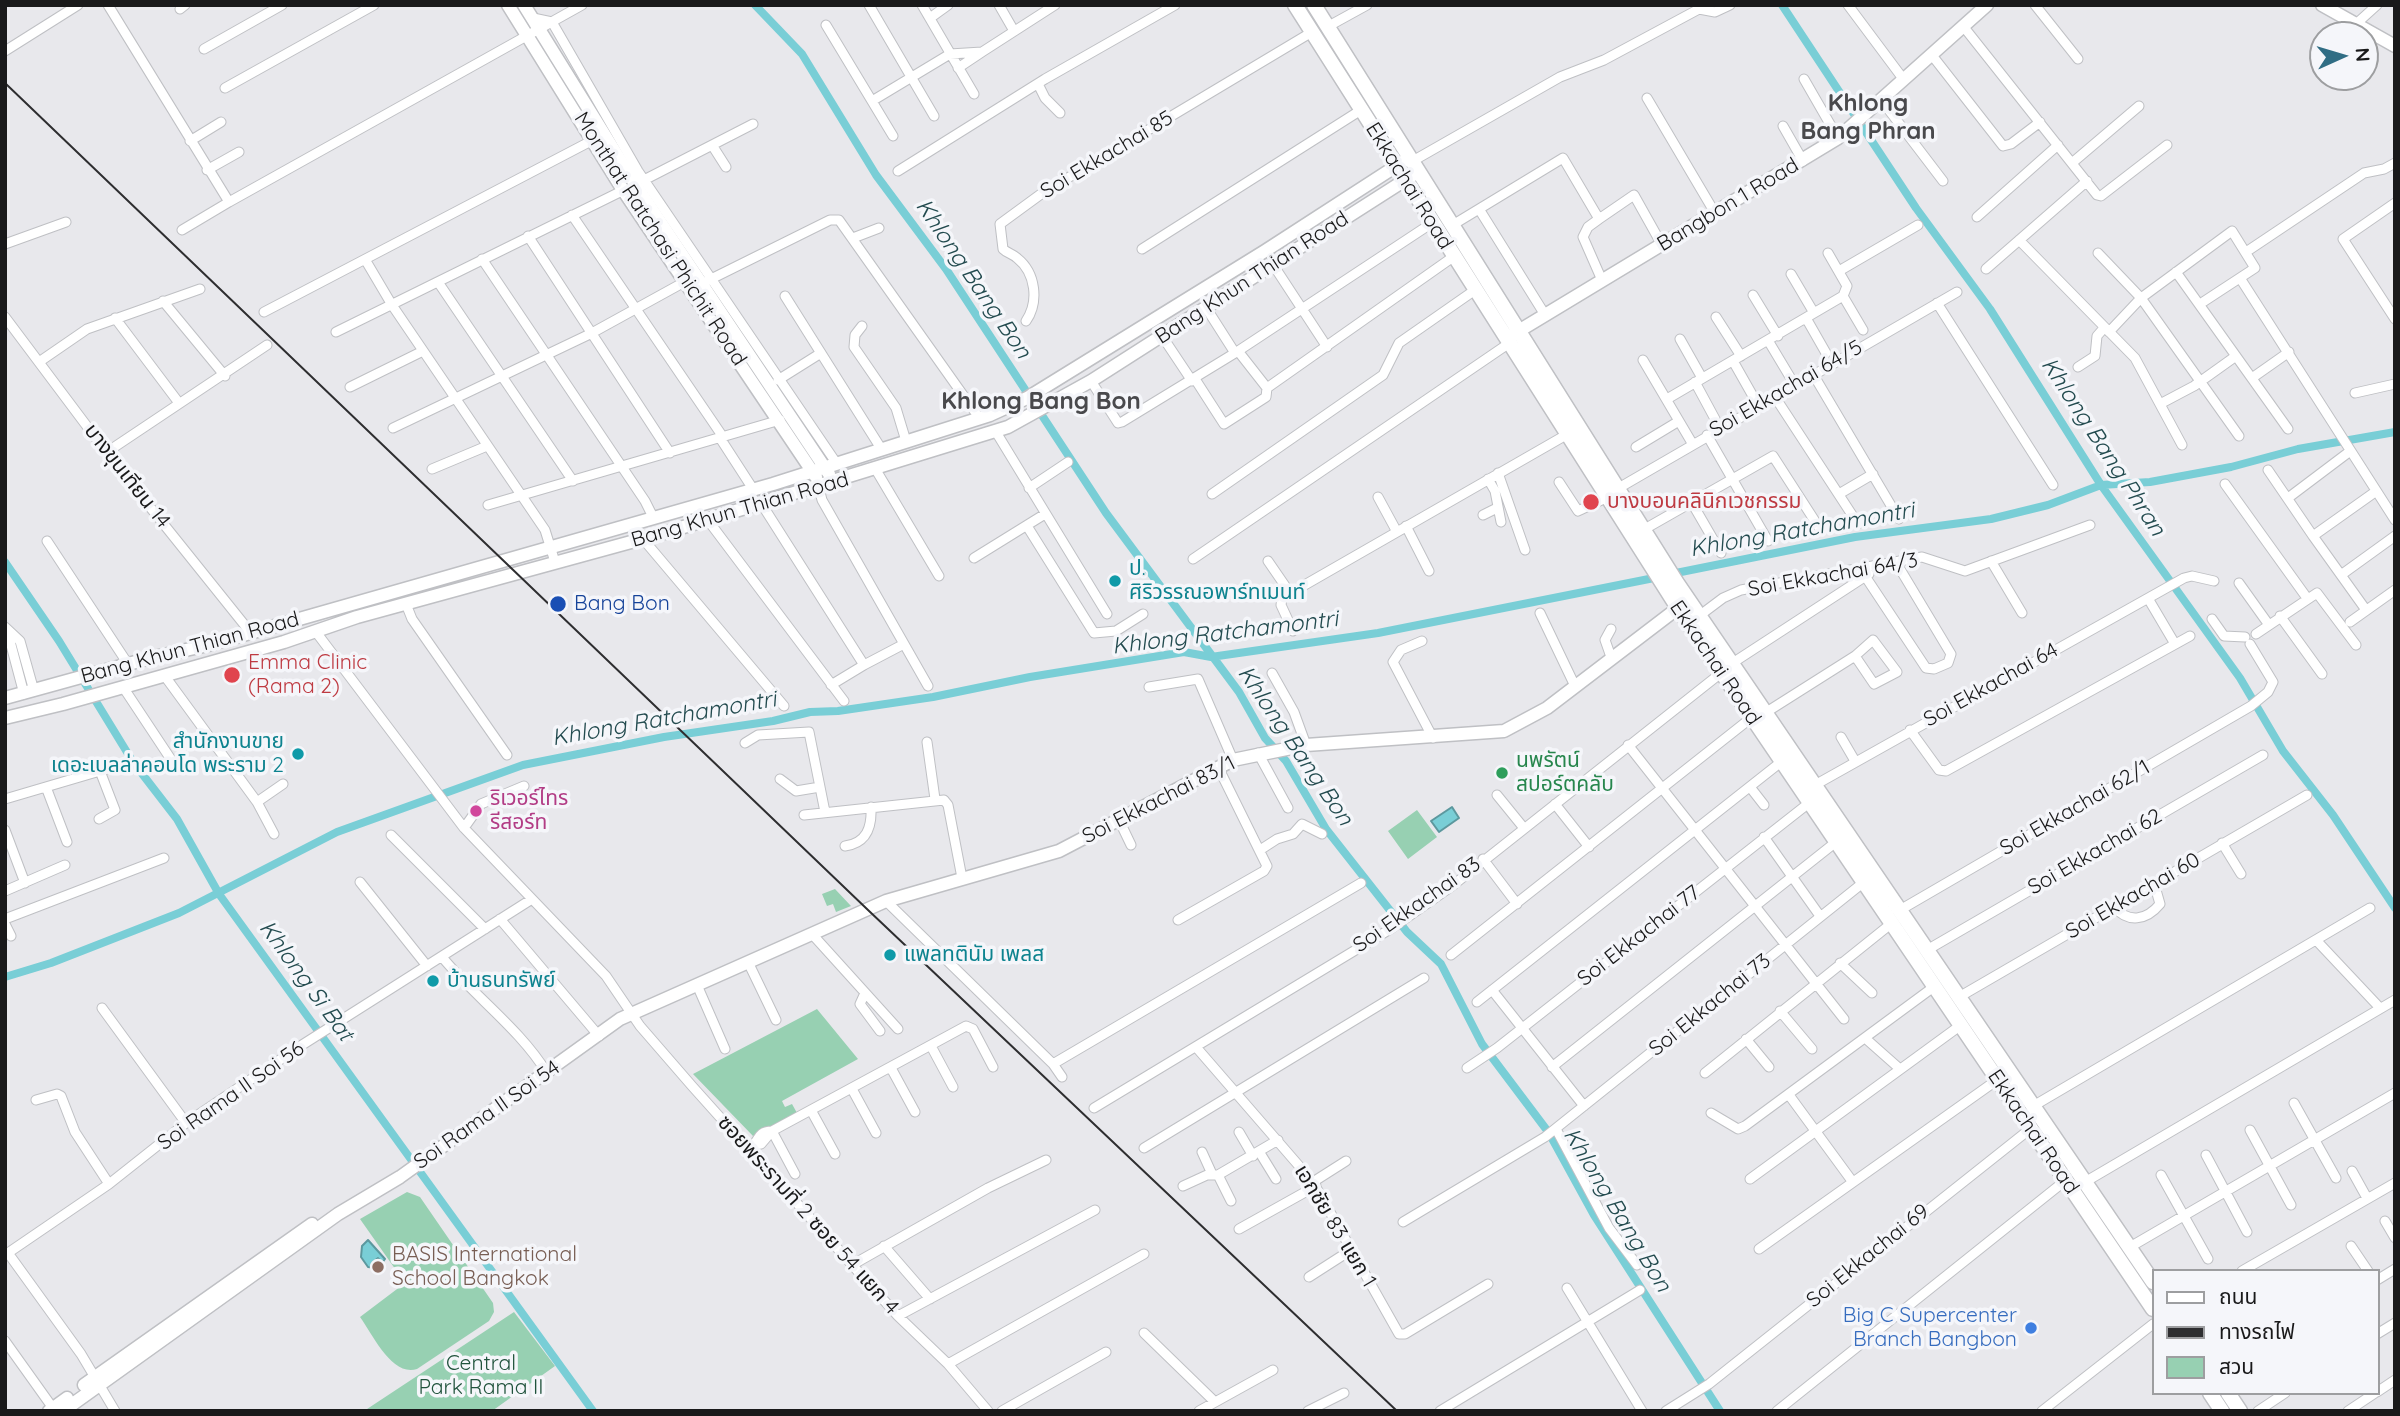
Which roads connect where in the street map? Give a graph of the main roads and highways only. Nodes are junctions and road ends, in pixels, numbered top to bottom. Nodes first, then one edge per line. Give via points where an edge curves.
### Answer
1 (1295, 5) edge
2 (1314, 5) edge
3 (1987, 5) edge
4 (2322, 5) edge
5 (520, 7) edge
6 (536, 33) junction
7 (2394, 43) edge
8 (1396, 167) junction
9 (1410, 168) junction
10 (634, 185) junction
11 (1269, 257) junction
12 (697, 281) junction
13 (1509, 335) junction
14 (826, 468) junction
15 (825, 486) junction
16 (1612, 494) junction
17 (1657, 564) junction
18 (484, 565) junction
19 (489, 580) junction
20 (1670, 585) junction
21 (1678, 608) junction
22 (251, 633) junction
23 (256, 649) junction
24 (1726, 668) junction
25 (5, 698) edge
26 (1758, 716) junction
27 (5, 718) edge
28 (1827, 815) junction
29 (1896, 917) junction
30 (633, 1015) joint
31 (2152, 1280) edge
32 (2152, 1308) edge
33 (2211, 1395) edge
34 (2229, 1395) edge
35 (55, 1410) edge
36 (2222, 1411) edge
37 (2240, 1411) edge

1 - 8 main road, Ekkachai Road
2 - 9 main road, Ekkachai Road
3 - 13 main road, Bangbon 1 Road via 1838,138
4 - 7 main road
5 - 6 main road, Monthat Ratchasi Phichit Road
5 - 6 main road, Monthat Ratchasi Phichit Road via 533,18
6 - 10 main road, Monthat Ratchasi Phichit Road
6 - 10 main road, Monthat Ratchasi Phichit Road via 593,140
8 - 9 main road, Ekkachai Road
8 - 11 main road, Bang Khun Thian Road
9 - 11 main road, Bang Khun Thian Road
9 - 13 main road, Ekkachai Road via 1451,226
9 - 13 main road, Ekkachai Road via 1432,223
10 - 12 main road, Monthat Ratchasi Phichit Road
11 - 14 main road, Bang Khun Thian Road via 1027,398 980,419
11 - 15 main road, Bang Khun Thian Road via 1162,336 1036,414 996,432
12 - 14 main road, Monthat Ratchasi Phichit Road
12 - 14 main road, Monthat Ratchasi Phichit Road via 780,420
13 - 16 main road, Ekkachai Road
13 - 16 main road, Ekkachai Road via 1566,435
14 - 15 main road
14 - 18 main road, Bang Khun Thian Road
15 - 19 main road, Bang Khun Thian Road
16 - 17 main road, Ekkachai Road
16 - 17 main road, Ekkachai Road via 1643,530
17 - 20 main road, Ekkachai Road
18 - 19 main road
18 - 22 main road, Bang Khun Thian Road
19 - 23 main road, Bang Khun Thian Road
20 - 21 main road, Ekkachai Road
20 - 24 main road, Ekkachai Road via 1699,616
21 - 24 main road, Ekkachai Road
21 - 30 main road, Soi Ekkachai 83/1 via 1547,708 1504,731 1306,745 1233,760 1059,851 886,901
22 - 23 main road
22 - 25 main road, Bang Khun Thian Road
23 - 27 main road, Bang Khun Thian Road
24 - 26 main road, Ekkachai Road
26 - 28 main road, Ekkachai Road via 1815,785
26 - 28 main road, Ekkachai Road via 1810,803
28 - 29 main road, Ekkachai Road
28 - 29 main road, Ekkachai Road via 1836,842
29 - 31 main road, Ekkachai Road via 1927,950
29 - 32 main road, Ekkachai Road via 1935,986
30 - 35 main road, Soi Rama II Soi 54 via 621,1019 400,1177 338,1214 322,1217
33 - 36 main road
34 - 37 main road

